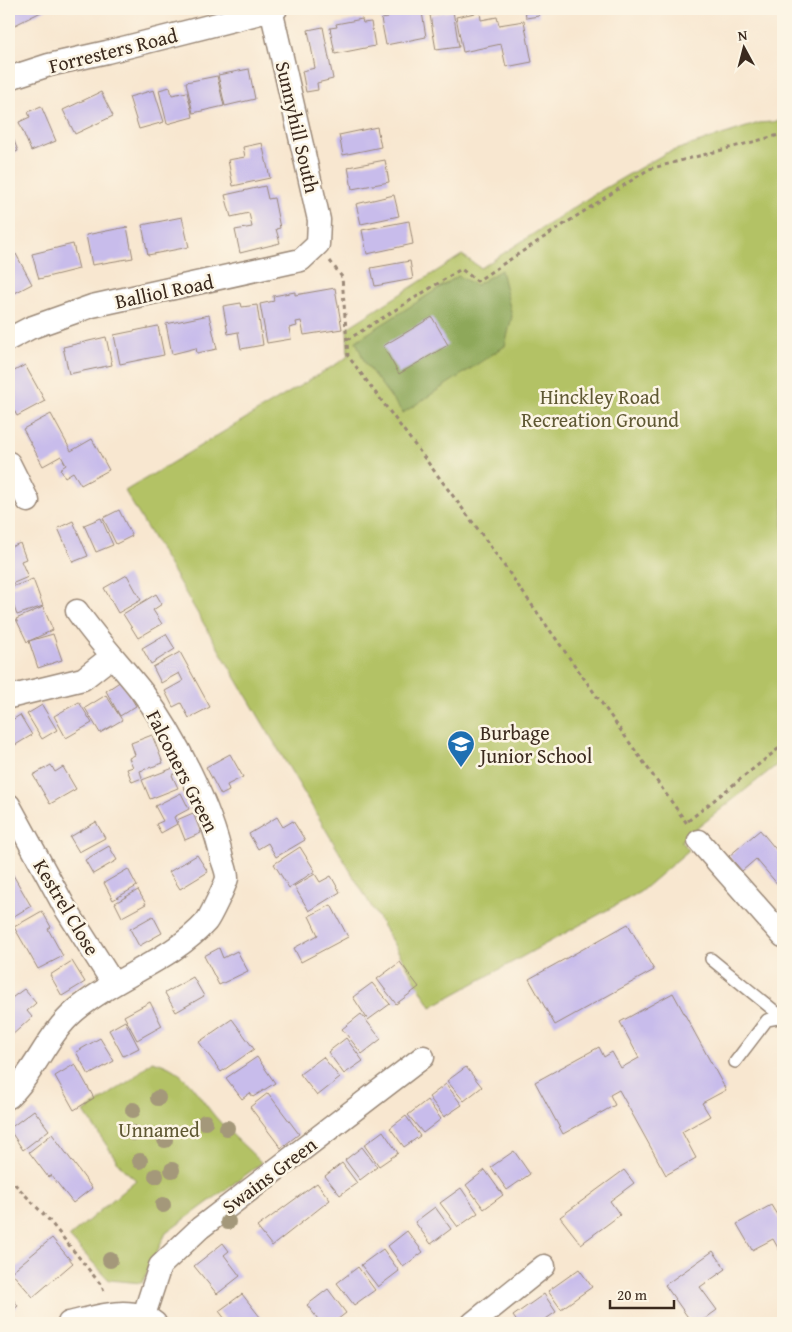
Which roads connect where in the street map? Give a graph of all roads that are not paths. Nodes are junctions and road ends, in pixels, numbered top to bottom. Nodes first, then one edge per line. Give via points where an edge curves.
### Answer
1 (273, 9) edge
2 (9, 78) edge
3 (318, 244) joint
4 (9, 340) edge
5 (9, 463) edge
6 (28, 501) dead end
7 (77, 611) dead end
8 (111, 657) junction
9 (9, 697) edge
10 (9, 805) edge
11 (699, 841) road end
12 (783, 936) edge
13 (711, 959) dead end
14 (113, 983) junction
15 (782, 1017) edge
16 (423, 1057) dead end
17 (735, 1062) dead end
18 (9, 1097) edge
19 (544, 1266) dead end
20 (149, 1319) edge
21 (69, 1323) edge
22 (473, 1323) edge

1 - 2 street, Forresters Road via 48,65
1 - 3 street, Sunnyhill South via 319,220
3 - 4 street, Balliol Road via 301,260 92,306 30,328
5 - 6 street
7 - 8 street, Falconers Green
8 - 9 street via 83,679
8 - 14 street, Falconers Green via 143,694 171,737 218,837 227,878 207,921 167,954
10 - 14 street, Kestrel Close via 64,906
11 - 12 street
13 - 15 lane
14 - 18 street, Falconers Green via 74,1012
15 - 17 lane via 767,1020
16 - 20 street, Swains Green via 200,1228 160,1266
19 - 22 street
20 - 21 street via 112,1313

